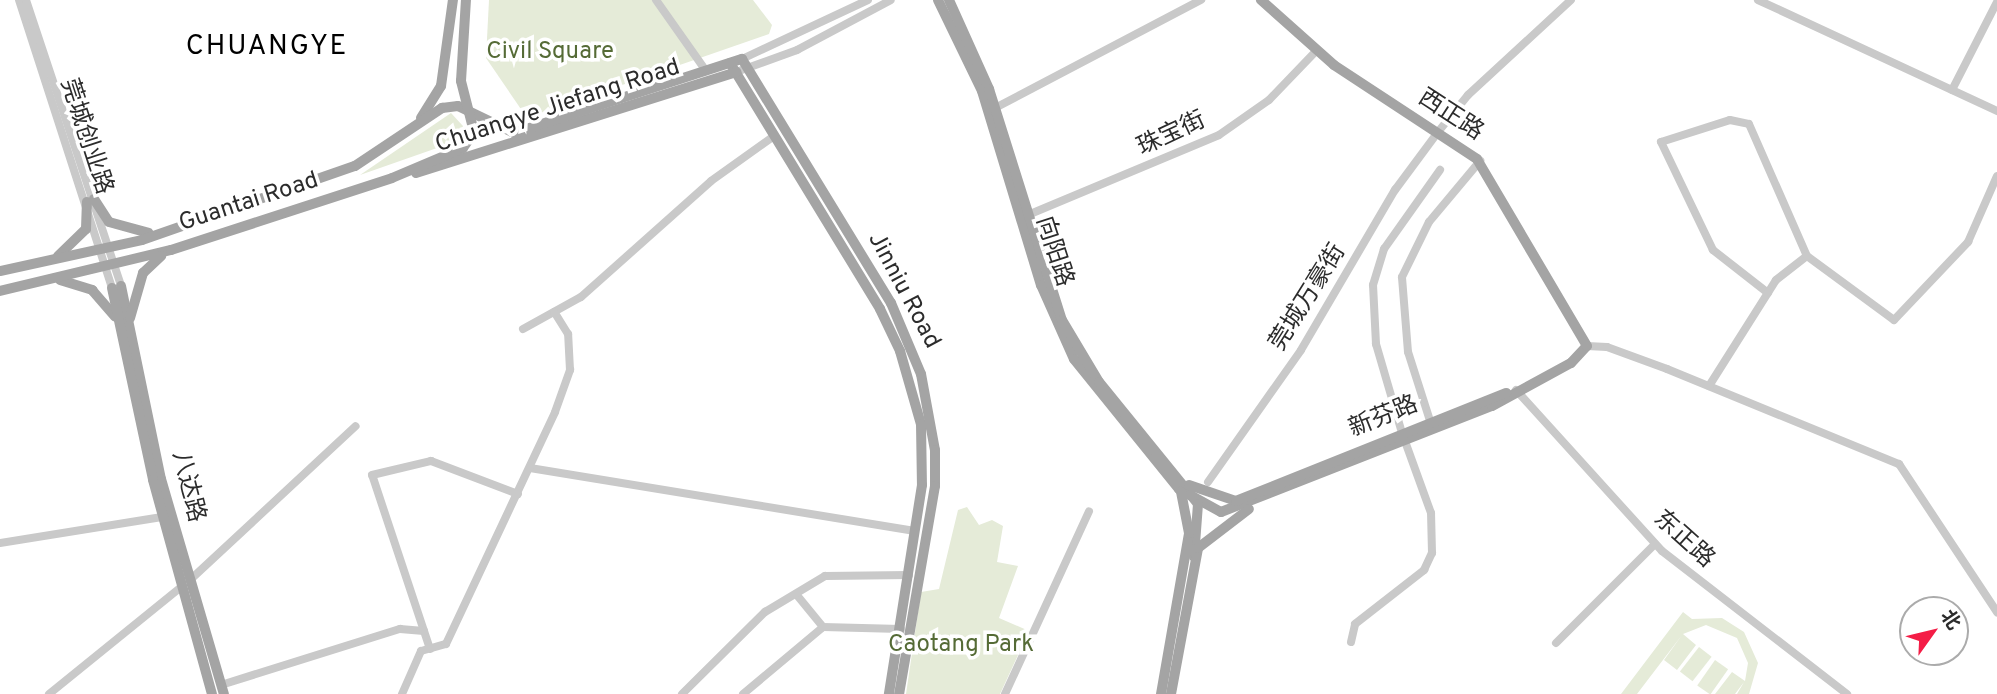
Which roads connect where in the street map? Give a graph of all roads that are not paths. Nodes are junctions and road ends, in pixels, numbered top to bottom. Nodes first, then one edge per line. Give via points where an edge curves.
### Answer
1 (19, 0) edge
2 (26, 0) edge
3 (453, 0) edge
4 (466, 0) edge
5 (656, 0) edge
6 (868, 0) edge
7 (891, 0) edge
8 (938, 0) edge
9 (949, 0) edge
10 (1201, 0) edge
11 (1261, 0) edge
12 (1570, 0) edge
13 (1758, 0) edge
14 (1997, 2) edge
15 (1316, 51) junction
16 (745, 63) junction
17 (733, 67) junction
18 (706, 71) junction
19 (461, 81) junction
20 (1952, 90) junction
21 (995, 108) junction
22 (466, 109) junction
23 (1997, 111) edge
24 (480, 117) junction
25 (414, 127) junction
26 (1438, 132) junction
27 (774, 136) junction
28 (1480, 162) junction
29 (1440, 170) dead end
30 (1997, 176) edge
31 (392, 178) junction
32 (90, 201) junction
33 (1024, 217) junction
34 (167, 232) junction
35 (106, 250) junction
36 (170, 250) junction
37 (1807, 256) junction
38 (48, 261) junction
39 (111, 267) junction
40 (0, 271) edge
41 (53, 279) junction
42 (116, 287) joint
43 (0, 291) edge
44 (1768, 293) junction
45 (554, 312) junction
46 (125, 325) junction
47 (523, 329) dead end
48 (1587, 346) junction
49 (1709, 386) junction
50 (1516, 390) junction
51 (356, 426) dead end
52 (1431, 426) junction
53 (1404, 437) junction
54 (530, 468) junction
55 (1208, 482) dead end
56 (1182, 486) junction
57 (1271, 492) junction
58 (518, 494) junction
59 (1260, 501) junction
60 (1198, 504) junction
61 (1237, 510) junction
62 (1089, 511) dead end
63 (162, 517) junction
64 (915, 531) junction
65 (1199, 537) junction
66 (0, 543) edge
67 (1654, 544) junction
68 (1188, 555) junction
69 (909, 575) junction
70 (1185, 575) junction
71 (190, 580) junction
72 (181, 587) junction
73 (796, 594) junction
74 (1997, 612) edge
75 (823, 627) junction
76 (901, 629) junction
77 (424, 631) junction
78 (1351, 642) dead end
79 (1556, 643) dead end
80 (430, 649) junction
81 (751, 686) junction
82 (223, 689) edge
83 (49, 694) edge
84 (212, 694) edge
85 (402, 694) edge
86 (682, 694) edge
87 (743, 694) edge
88 (757, 694) edge
89 (889, 694) edge
90 (899, 694) edge
91 (1005, 694) edge
92 (1161, 694) edge
93 (1171, 694) edge
94 (1847, 694) edge

1 - 32 street, 莞城创业路
2 - 32 street, 莞城创业路
3 - 25 main road via 441,86
4 - 19 main road
5 - 18 street
6 - 16 street
7 - 16 street via 797,50
8 - 33 main road, 向阳路 via 982,92
9 - 21 main road, 向阳路
10 - 21 street
11 - 15 main road, 西正路
12 - 26 street, 莞城万豪街 via 1468,95
13 - 20 street
14 - 20 street
15 - 26 main road, 西正路
15 - 33 street, 珠宝街 via 1269,100 1220,135
16 - 17 main road
16 - 90 main road, Jinniu Road via 891,303 921,374 934,440 935,486
17 - 18 main road, Chuangye Jiefang Road
17 - 27 main road
17 - 31 main road, Chuangye Jiefang Road via 489,154
18 - 24 main road, Chuangye Jiefang Road via 514,132
19 - 22 main road
19 - 24 main road
20 - 23 street
21 - 33 main road, 向阳路
22 - 24 main road
22 - 25 main road, Guantai Road via 442,108
22 - 31 main road, Guantai Road via 474,132 463,148
25 - 34 main road, Guantai Road via 355,166
26 - 28 main road, 西正路
26 - 55 street, 莞城万豪街 via 1395,190 1301,350
27 - 45 street via 711,181 581,297
27 - 64 main road via 900,351 924,453
28 - 48 main road, 西正路
28 - 52 street via 1429,222 1402,277 1402,324
29 - 53 street via 1384,249 1373,285 1376,344
30 - 37 street via 1968,242 1894,320
31 - 36 main road, Guantai Road
32 - 34 main road via 116,226 139,234
32 - 35 street, 莞城创业路
32 - 38 main road via 86,229 75,245
33 - 56 main road, 向阳路 via 1080,355
34 - 35 main road, Guantai Road
35 - 38 main road, Guantai Road
35 - 39 street, 莞城创业路
36 - 39 main road, Guantai Road
36 - 46 main road via 143,273
37 - 44 street
37 - 44 street via 1749,124 1730,120 1661,142 1699,230 1730,270
38 - 40 main road, Guantai Road
39 - 41 main road, Guantai Road
39 - 42 street, 莞城创业路
41 - 43 main road, Guantai Road
41 - 46 main road via 92,290
42 - 46 main road, 八达路
44 - 49 street
45 - 47 street
45 - 54 street via 568,334 570,370
46 - 63 main road, 八达路
46 - 71 main road, 八达路
48 - 49 street via 1607,347
48 - 50 main road, 新芬路 via 1571,363
49 - 74 street via 1899,464
50 - 52 main road, 新芬路
50 - 67 street, 东正路
51 - 71 street
52 - 53 main road, 新芬路
53 - 57 main road, 新芬路
53 - 78 street via 1431,513 1432,553 1424,570 1355,624
54 - 58 street
54 - 64 street
56 - 57 main road via 1227,502
56 - 60 main road, 向阳路
56 - 68 main road via 1189,518
57 - 59 main road
57 - 61 main road
58 - 77 street via 431,461 372,475
58 - 80 street via 446,644
59 - 61 main road
59 - 68 main road
60 - 61 main road
60 - 65 main road
61 - 65 main road
62 - 91 street
63 - 66 street
63 - 72 main road, 八达路
64 - 69 main road
65 - 68 main road
67 - 79 street
67 - 94 street, 东正路
68 - 70 main road
69 - 73 street via 850,572 825,576
69 - 76 main road
70 - 92 main road
70 - 93 main road
71 - 82 main road, 八达路
72 - 83 street
72 - 84 main road, 八达路
73 - 75 street
73 - 86 street via 765,612
75 - 76 street
75 - 81 street
76 - 89 main road
77 - 80 street
77 - 82 street via 400,629
80 - 85 street via 421,652
81 - 87 street
81 - 88 street

